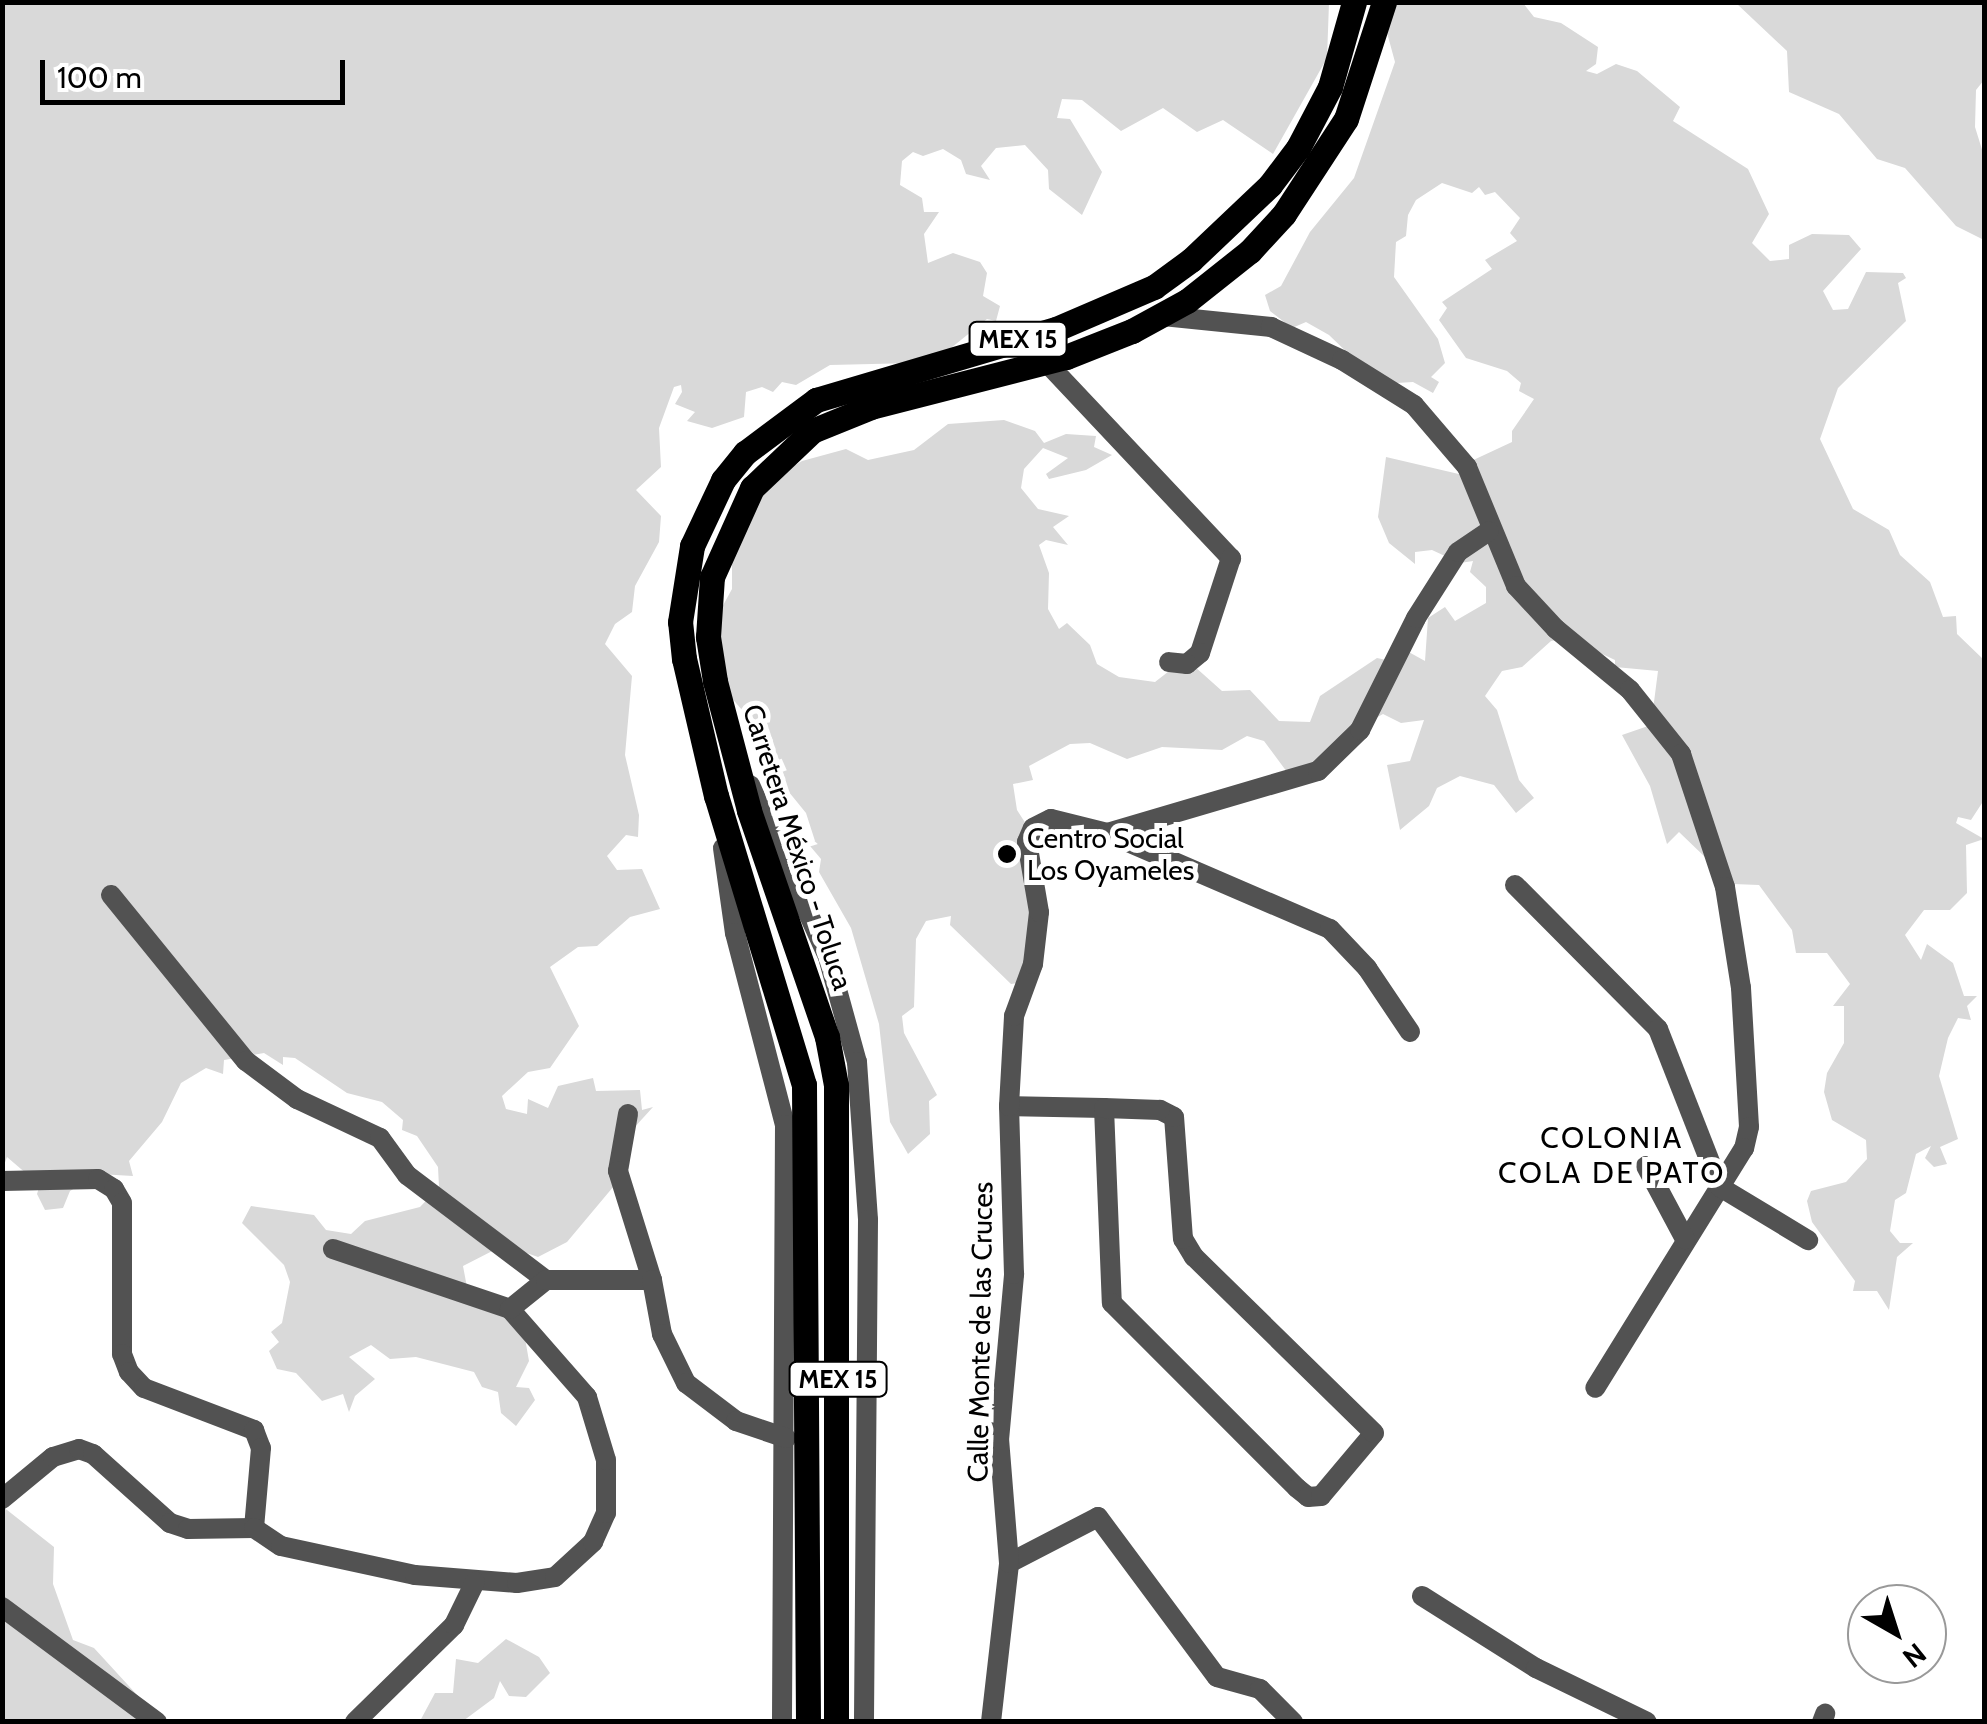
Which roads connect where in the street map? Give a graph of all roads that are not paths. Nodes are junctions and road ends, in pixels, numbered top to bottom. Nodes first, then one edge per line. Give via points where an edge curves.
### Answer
1 (1354, 2) edge
2 (1384, 2) edge
3 (1163, 316) junction
4 (1046, 362) junction
5 (1490, 531) junction
6 (1169, 662) dead end
7 (733, 750) junction
8 (716, 796) junction
9 (1107, 833) junction
10 (1515, 885) dead end
11 (111, 895) dead end
12 (1410, 1032) dead end
13 (1008, 1106) junction
14 (1104, 1108) junction
15 (628, 1114) dead end
16 (1646, 1166) dead end
17 (2, 1181) edge
18 (1720, 1187) junction
19 (1685, 1239) junction
20 (1808, 1240) dead end
21 (333, 1249) dead end
22 (546, 1280) junction
23 (652, 1280) junction
24 (510, 1309) junction
25 (1595, 1388) dead end
26 (786, 1438) junction
27 (2, 1499) edge
28 (254, 1528) junction
29 (1009, 1563) junction
30 (475, 1582) junction
31 (1422, 1596) dead end
32 (2, 1607) edge
33 (157, 1722) edge
34 (355, 1722) edge
35 (782, 1722) edge
36 (808, 1722) edge
37 (836, 1722) edge
38 (864, 1722) edge
39 (992, 1722) edge
40 (1293, 1722) edge
41 (1647, 1722) edge

1 - 8 main road, Carretera México - Toluca / MEX 15 via 1330,87 1298,148 1232,224 1154,288 1056,329 816,400 763,436 723,480 692,546 680,622
2 - 3 main road, Carretera México - Toluca / MEX 15 via 1364,80 1304,185 1250,250
3 - 4 main road, Carretera México - Toluca / MEX 15
3 - 5 street via 1271,328 1342,360 1414,406 1467,468
4 - 6 street via 1232,558 1200,653 1187,664
4 - 7 main road, Carretera México - Toluca / MEX 15 via 826,423 752,488 712,577 708,637
5 - 9 street via 1458,552 1360,730 1318,771
5 - 18 street via 1516,586 1556,630 1630,690 1668,732 1685,766 1725,887 1740,988 1750,1126
7 - 37 main road, Carretera México - Toluca / MEX 15 via 813,989 836,1084
7 - 38 street via 828,957 857,1062 868,1220
8 - 26 street via 735,933 786,1125
8 - 36 main road, Carretera México - Toluca / MEX 15 via 804,1084
9 - 12 street via 1330,929 1367,968
9 - 13 street, Calle Monte de las Cruces via 1051,819 1033,828 1027,842 1039,912 1033,964 1014,1016
10 - 18 street via 1658,1029
11 - 22 street via 246,1061 297,1099 380,1138 408,1175
13 - 14 street
13 - 29 street, Calle Monte de las Cruces via 1014,1274 998,1440
14 - 14 street via 1160,1110 1174,1117 1183,1240 1374,1433 1321,1496 1308,1497 1297,1488 1112,1303
15 - 23 street via 618,1171
16 - 19 street
17 - 28 street via 98,1179 114,1189 122,1203 122,1354 144,1388 254,1430 261,1448
18 - 19 street
18 - 20 street
19 - 25 street
21 - 24 street
22 - 23 street
22 - 24 street
23 - 26 street via 662,1334 686,1384 736,1421
24 - 30 street via 570,1371 595,1411 606,1460 606,1513 583,1556 554,1577
26 - 35 street
27 - 28 street via 53,1457 78,1449 93,1454 170,1522
28 - 30 street via 281,1546 358,1566
29 - 39 street, Calle Monte de las Cruces
29 - 40 street via 1098,1517 1217,1677 1260,1689
30 - 34 street via 454,1626
31 - 41 street via 1536,1668
32 - 33 street

